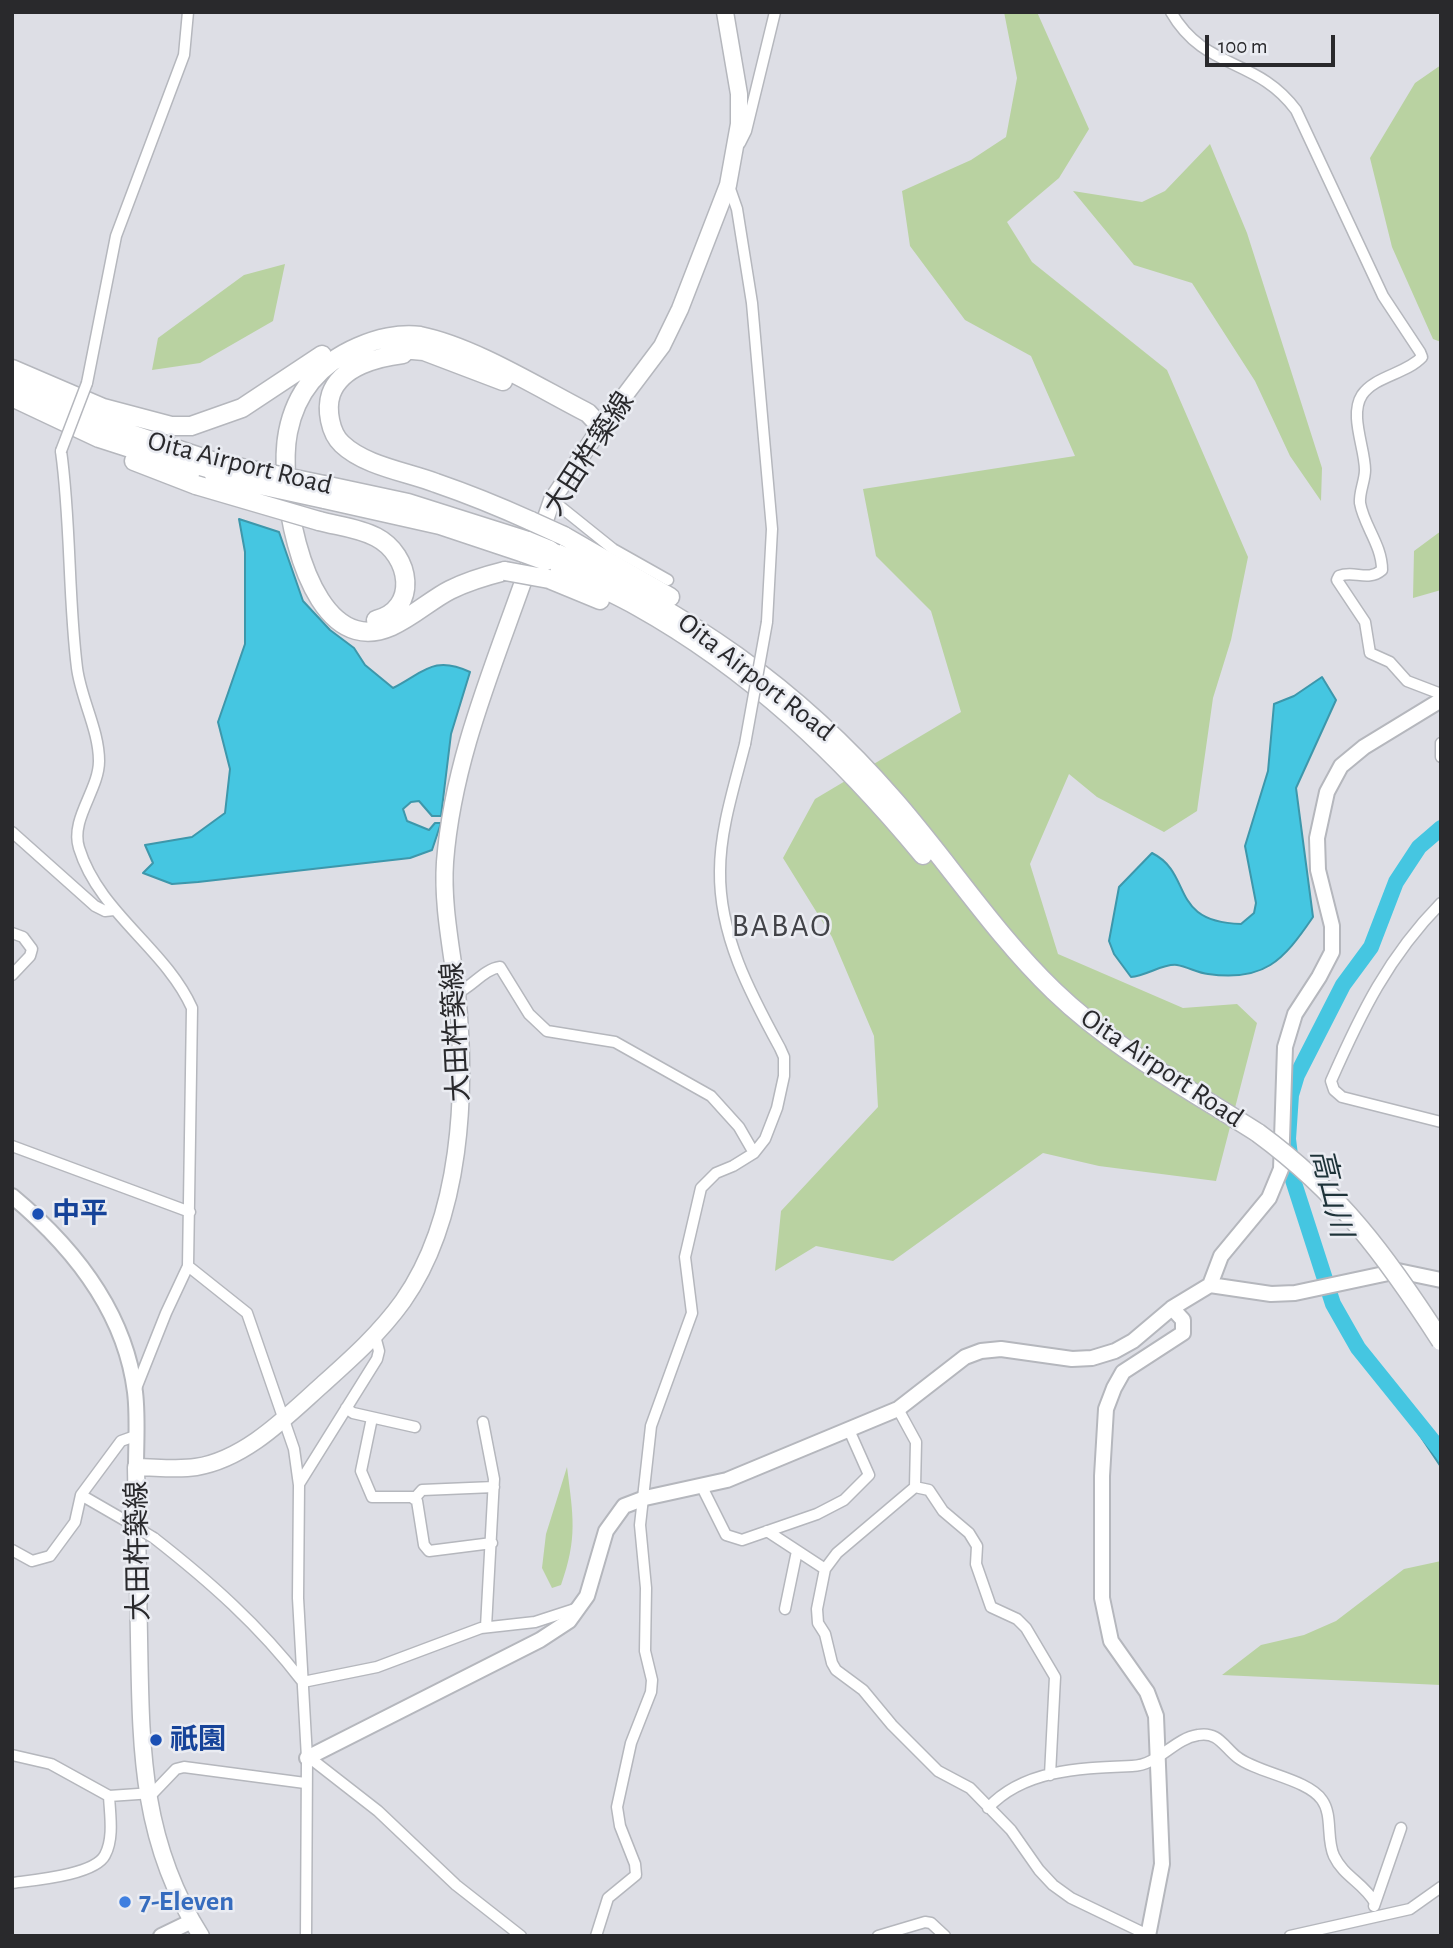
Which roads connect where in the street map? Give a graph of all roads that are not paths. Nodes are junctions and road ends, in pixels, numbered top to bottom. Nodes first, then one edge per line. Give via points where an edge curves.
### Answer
1 (188, 12) edge
2 (725, 12) edge
3 (775, 12) edge
4 (1171, 12) edge
5 (736, 150) junction
6 (728, 185) junction
7 (421, 343) junction
8 (12, 369) edge
9 (12, 382) edge
10 (12, 399) edge
11 (601, 427) junction
12 (216, 469) junction
13 (552, 500) junction
14 (548, 564) junction
15 (668, 580) dead end
16 (1441, 694) edge
17 (1441, 700) edge
18 (1441, 743) edge
19 (1441, 757) edge
20 (856, 758) junction
21 (12, 832) edge
22 (1441, 903) edge
23 (114, 910) junction
24 (12, 933) edge
25 (12, 975) edge
26 (457, 993) junction
27 (1441, 1122) edge
28 (1258, 1133) junction
29 (12, 1146) edge
30 (754, 1153) junction
31 (12, 1196) edge
32 (190, 1212) junction
33 (188, 1266) junction
34 (1441, 1280) edge
35 (1210, 1285) junction
36 (1172, 1308) junction
37 (375, 1336) junction
38 (1441, 1341) edge
39 (135, 1392) junction
40 (345, 1408) junction
41 (898, 1409) junction
42 (372, 1418) junction
43 (284, 1419) junction
44 (483, 1422) dead end
45 (415, 1427) dead end
46 (849, 1430) junction
47 (135, 1436) junction
48 (136, 1468) junction
49 (299, 1485) junction
50 (494, 1487) junction
51 (702, 1487) junction
52 (915, 1487) junction
53 (81, 1495) junction
54 (645, 1498) junction
55 (414, 1499) junction
56 (768, 1531) junction
57 (492, 1543) junction
58 (12, 1550) edge
59 (797, 1550) junction
60 (825, 1569) junction
61 (580, 1607) junction
62 (785, 1609) dead end
63 (486, 1627) junction
64 (303, 1682) junction
65 (12, 1755) edge
66 (308, 1758) junction
67 (1158, 1759) junction
68 (1050, 1775) junction
69 (305, 1783) junction
70 (146, 1794) junction
71 (109, 1796) junction
72 (988, 1808) junction
73 (1401, 1828) dead end
74 (12, 1883) edge
75 (1441, 1886) edge
76 (1375, 1903) junction
77 (1371, 1917) junction
78 (192, 1921) junction
79 (160, 1936) edge
80 (201, 1936) edge
81 (306, 1936) edge
82 (521, 1936) edge
83 (596, 1936) edge
84 (878, 1936) edge
85 (945, 1936) edge
86 (1148, 1936) edge
87 (1290, 1936) edge

1 - 23 street, bridge via 184,55 116,236 87,383 61,451 78,672 99,764 78,846
2 - 5 main road, 大田杵築線 via 739,94
3 - 5 street via 746,131
4 - 16 street via 1195,44 1282,90 1296,110 1382,296 1422,357 1361,396 1358,411 1365,473 1360,502 1382,570 1366,577 1345,573 1337,580 1365,622 1370,653 1390,662 1407,681
5 - 6 main road, 大田杵築線
6 - 11 main road, 大田杵築線 via 662,346
6 - 30 street, bridge via 737,209 751,303 772,529 766,622 723,844 721,891 744,980 784,1057 777,1108
7 - 8 highway via 379,332 357,335 242,408 191,426 172,426 103,408
7 - 10 highway, bridge via 380,348 342,361 314,388 296,431 292,469 301,540 332,606 363,622 392,613 406,592 406,573 394,551 378,538 319,521 196,485 160,473 89,442
7 - 11 highway via 480,358 588,413
7 - 14 highway, bridge via 386,337 337,357 315,373 295,411 288,433 286,469 294,532 311,585 332,619 358,631 374,630 395,624 473,579
7 - 20 highway, bridge via 356,367 340,380 331,393 328,411 340,443 366,459 472,495 531,521 645,581 777,678
9 - 12 highway, Oita Airport Road via 101,425
10 - 12 highway, Oita Airport Road via 99,438
11 - 13 main road, 大田杵築線
12 - 14 highway, Oita Airport Road, bridge via 324,492 408,503 526,547
13 - 15 street via 613,549
13 - 26 main road, 大田杵築線 via 463,751 451,800 444,865
14 - 20 highway, Oita Airport Road via 627,586 705,632 790,697
14 - 28 highway, Oita Airport Road via 762,690 864,786 998,947 1057,1007 1126,1057
17 - 35 street via 1364,747 1341,766 1327,792 1317,838 1332,952 1295,1014 1285,1047 1281,1169 1269,1198 1221,1256
18 - 19 street
20 - 28 highway, Oita Airport Road via 1012,947 1055,992 1105,1032
21 - 23 street via 95,906
22 - 27 street via 1381,976 1331,1081 1342,1097
23 - 32 street via 174,975 192,1008
24 - 25 street via 23,937 32,949
26 - 30 street via 500,967 530,1014 547,1031 615,1042 711,1096 739,1127
26 - 37 main road, 大田杵築線 via 460,1124 445,1203 420,1270
28 - 38 highway, Oita Airport Road, bridge via 1296,1161 1353,1217
29 - 32 street
30 - 54 street via 709,1178 696,1203 685,1257 692,1313 651,1426
31 - 39 street via 77,1258 109,1310
32 - 33 street
33 - 39 street
33 - 43 street via 247,1313
34 - 35 street via 1398,1271 1271,1294
35 - 36 street
36 - 41 street via 1133,1340 1092,1358 981,1350 965,1357
36 - 67 street via 1183,1320 1183,1334 1123,1372 1114,1388 1106,1409 1102,1476 1102,1598 1111,1642 1147,1692 1156,1716
37 - 40 street via 377,1359
37 - 43 main road, 大田杵築線
39 - 47 street
40 - 42 street
40 - 49 street
41 - 46 street
41 - 52 street via 916,1442
42 - 45 street
42 - 55 street via 361,1471 372,1497
43 - 48 main road, 大田杵築線 via 232,1456 196,1467
43 - 49 street
44 - 50 street
46 - 51 street
46 - 56 street via 869,1475 864,1483 817,1514
47 - 48 street
47 - 53 street via 121,1441
48 - 70 main road, 大田杵築線
49 - 64 street
50 - 55 street via 422,1490
50 - 57 street
51 - 54 street
51 - 56 street via 726,1535 741,1540
52 - 60 street via 837,1553
52 - 68 street via 929,1490 943,1511 970,1533 991,1607 1026,1628 1055,1677
53 - 58 street via 75,1522 50,1556 32,1561
53 - 64 street, bridge via 154,1538 211,1582 254,1623
54 - 61 street via 624,1506 614,1517
54 - 83 street via 640,1548 651,1692 631,1743 617,1807 636,1875 608,1898
55 - 57 street via 429,1551
56 - 59 street
57 - 63 street
59 - 60 street
59 - 62 street
60 - 72 street via 818,1623 836,1670 863,1690 938,1771 970,1788
61 - 63 street via 534,1622
61 - 66 street via 569,1621 540,1640
63 - 64 street via 377,1667
64 - 66 street
65 - 71 street via 51,1764
66 - 69 street
66 - 82 street via 379,1811 456,1885
67 - 68 street via 1142,1765 1077,1768
67 - 76 street via 1197,1735 1213,1736 1238,1758 1319,1796 1327,1810 1333,1854 1343,1873 1364,1887
67 - 86 street via 1161,1864
68 - 72 street via 1009,1790
69 - 70 street via 184,1767
69 - 81 street
70 - 71 street
70 - 78 main road, 大田杵築線 via 174,1883
71 - 74 street via 110,1840 100,1863
72 - 86 street via 1053,1885
73 - 76 street
75 - 77 street via 1410,1909
76 - 77 street
77 - 87 street
78 - 79 street
78 - 80 main road, 大田杵築線
84 - 85 street via 925,1922

